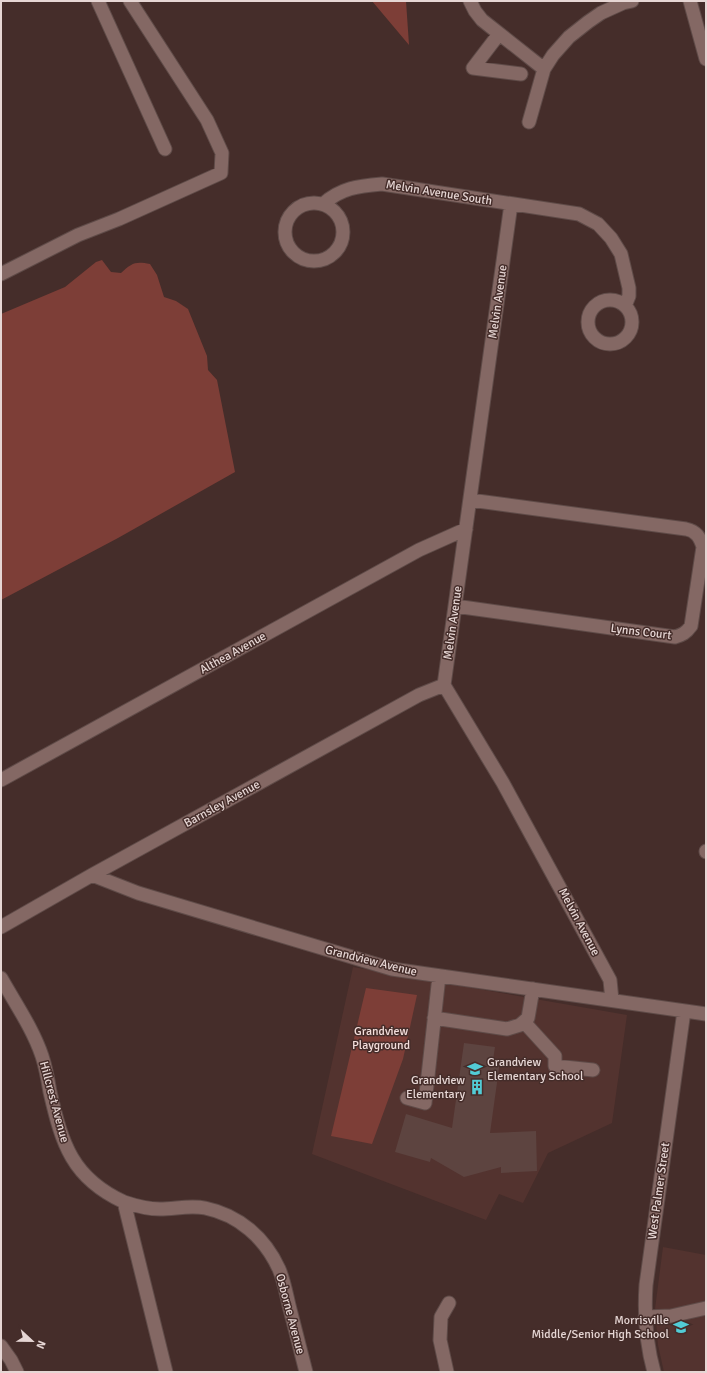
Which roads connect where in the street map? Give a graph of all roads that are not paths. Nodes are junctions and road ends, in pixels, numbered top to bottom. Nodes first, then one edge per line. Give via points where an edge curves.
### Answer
1 (98, 1) edge
2 (130, 1) edge
3 (470, 1) edge
4 (632, 1) edge
5 (690, 1) edge
6 (500, 34) junction
7 (706, 59) edge
8 (544, 68) junction
9 (521, 74) dead end
10 (529, 122) dead end
11 (165, 149) dead end
12 (323, 204) junction
13 (511, 204) junction
14 (1, 274) edge
15 (626, 306) dead end
16 (470, 500) junction
17 (466, 529) junction
18 (455, 606) junction
19 (444, 685) junction
20 (1, 780) edge
21 (92, 875) junction
22 (1, 927) edge
23 (439, 976) junction
24 (1, 978) edge
25 (533, 990) junction
26 (612, 1000) junction
27 (684, 1011) junction
28 (706, 1014) edge
29 (434, 1018) junction
30 (524, 1022) junction
31 (593, 1070) dead end
32 (407, 1098) dead end
33 (124, 1202) junction
34 (449, 1303) dead end
35 (706, 1308) edge
36 (645, 1317) junction
37 (1, 1346) edge
38 (17, 1372) edge
39 (166, 1372) edge
40 (306, 1372) edge
41 (448, 1372) edge
42 (654, 1372) edge

1 - 11 street
2 - 14 street via 207,120 222,153 221,173 78,235
3 - 6 street via 482,20
4 - 8 street via 588,22 569,37
5 - 7 street
6 - 8 street
6 - 9 street via 473,68
8 - 10 street
12 - 12 street via 336,213 341,222 342,240 330,256 321,260 298,256 286,240 288,220 300,206 309,203
12 - 13 street, Melvin Avenue South via 342,191 382,184
13 - 15 street, Melvin Avenue South via 579,214 598,224 621,254 629,288
13 - 16 street, Melvin Avenue
16 - 17 street, Melvin Avenue
16 - 18 street, Lynns Court via 686,529 697,534 703,547 691,626 681,636
17 - 18 street, Melvin Avenue
17 - 20 street, Althea Avenue via 419,550
18 - 19 street, Melvin Avenue
19 - 21 street, Barnsley Avenue via 419,695
19 - 26 street, Melvin Avenue via 503,782 603,966 610,980
21 - 22 street, Barnsley Avenue
21 - 23 street, Grandview Avenue via 138,893 363,961 392,969
23 - 25 street, Grandview Avenue
23 - 29 street
24 - 33 street, Hillcrest Avenue via 37,1042 54,1111 69,1153 79,1169 93,1183 108,1195
25 - 26 street, Grandview Avenue
25 - 30 street via 528,1018
26 - 27 street, Grandview Avenue
27 - 28 street, Grandview Avenue
27 - 36 street, West Palmer Street via 646,1284
29 - 30 street via 507,1029 516,1028
29 - 32 street via 425,1103
30 - 31 street via 555,1056 555,1066
33 - 39 street
33 - 40 street, Osborne Avenue via 158,1209 204,1208 235,1218 257,1235 280,1270
34 - 41 street via 441,1317 440,1340
35 - 36 street via 671,1316
36 - 42 street, West Palmer Street via 648,1352
37 - 38 street

